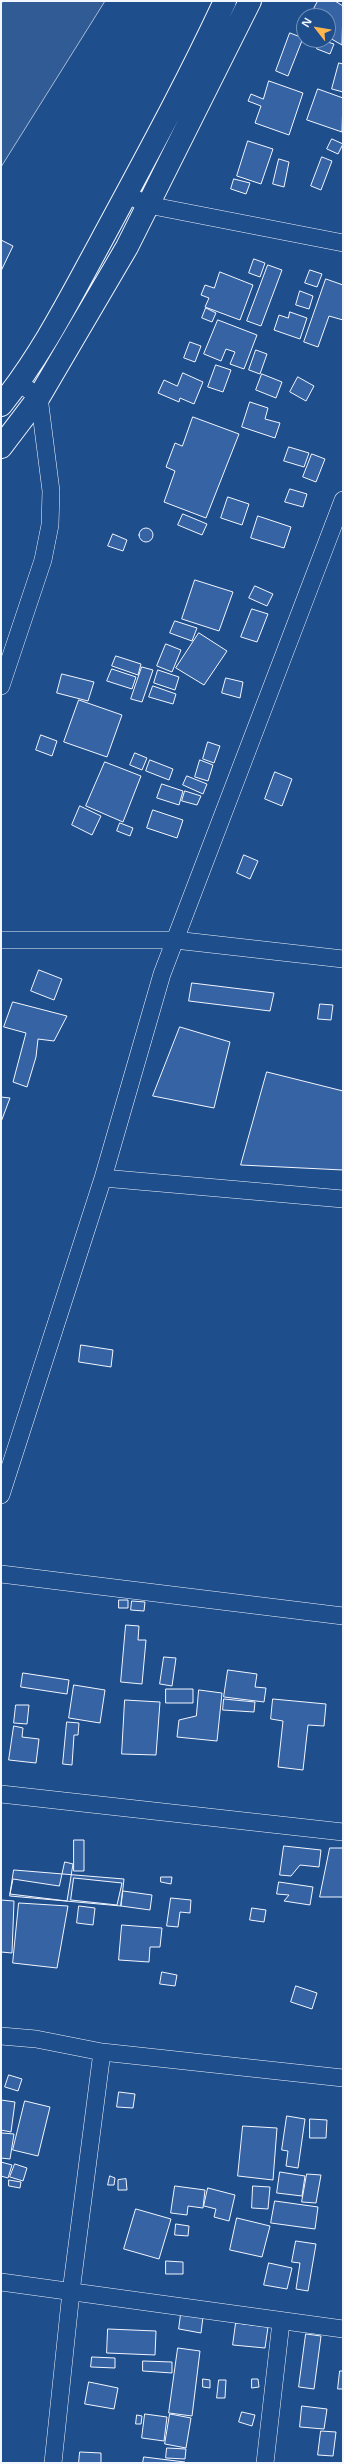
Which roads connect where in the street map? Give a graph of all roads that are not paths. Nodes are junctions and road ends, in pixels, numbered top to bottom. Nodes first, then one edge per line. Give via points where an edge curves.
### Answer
1 (226, 1) edge
2 (250, 1) edge
3 (126, 194) junction
4 (148, 205) junction
5 (343, 243) edge
6 (19, 383) junction
7 (39, 397) junction
8 (1, 405) edge
9 (1, 448) edge
10 (343, 500) edge
11 (1, 686) edge
12 (1, 940) edge
13 (175, 940) junction
14 (343, 959) edge
15 (103, 1178) junction
16 (343, 1200) edge
17 (1, 1495) edge
18 (1, 1574) edge
19 (343, 1616) edge
20 (1, 1794) edge
21 (343, 1832) edge
22 (1, 2036) edge
23 (102, 2052) junction
24 (343, 2078) edge
25 (1, 2282) edge
26 (71, 2292) junction
27 (280, 2322) junction
28 (343, 2329) edge
29 (53, 2463) edge
30 (265, 2463) edge

1 - 3 street
2 - 4 street
3 - 4 street
3 - 6 street via 67,303
4 - 5 street
4 - 7 street via 127,248
6 - 7 street
6 - 8 street
7 - 9 street
7 - 11 street via 51,491 50,525 43,560
10 - 13 street
12 - 13 street
13 - 14 street
13 - 15 street via 162,974
15 - 16 street
15 - 17 street
18 - 19 street
20 - 21 street
22 - 23 street via 36,2039
23 - 24 street
23 - 26 street
25 - 26 street
26 - 27 street
26 - 29 street
27 - 28 street
27 - 30 street

